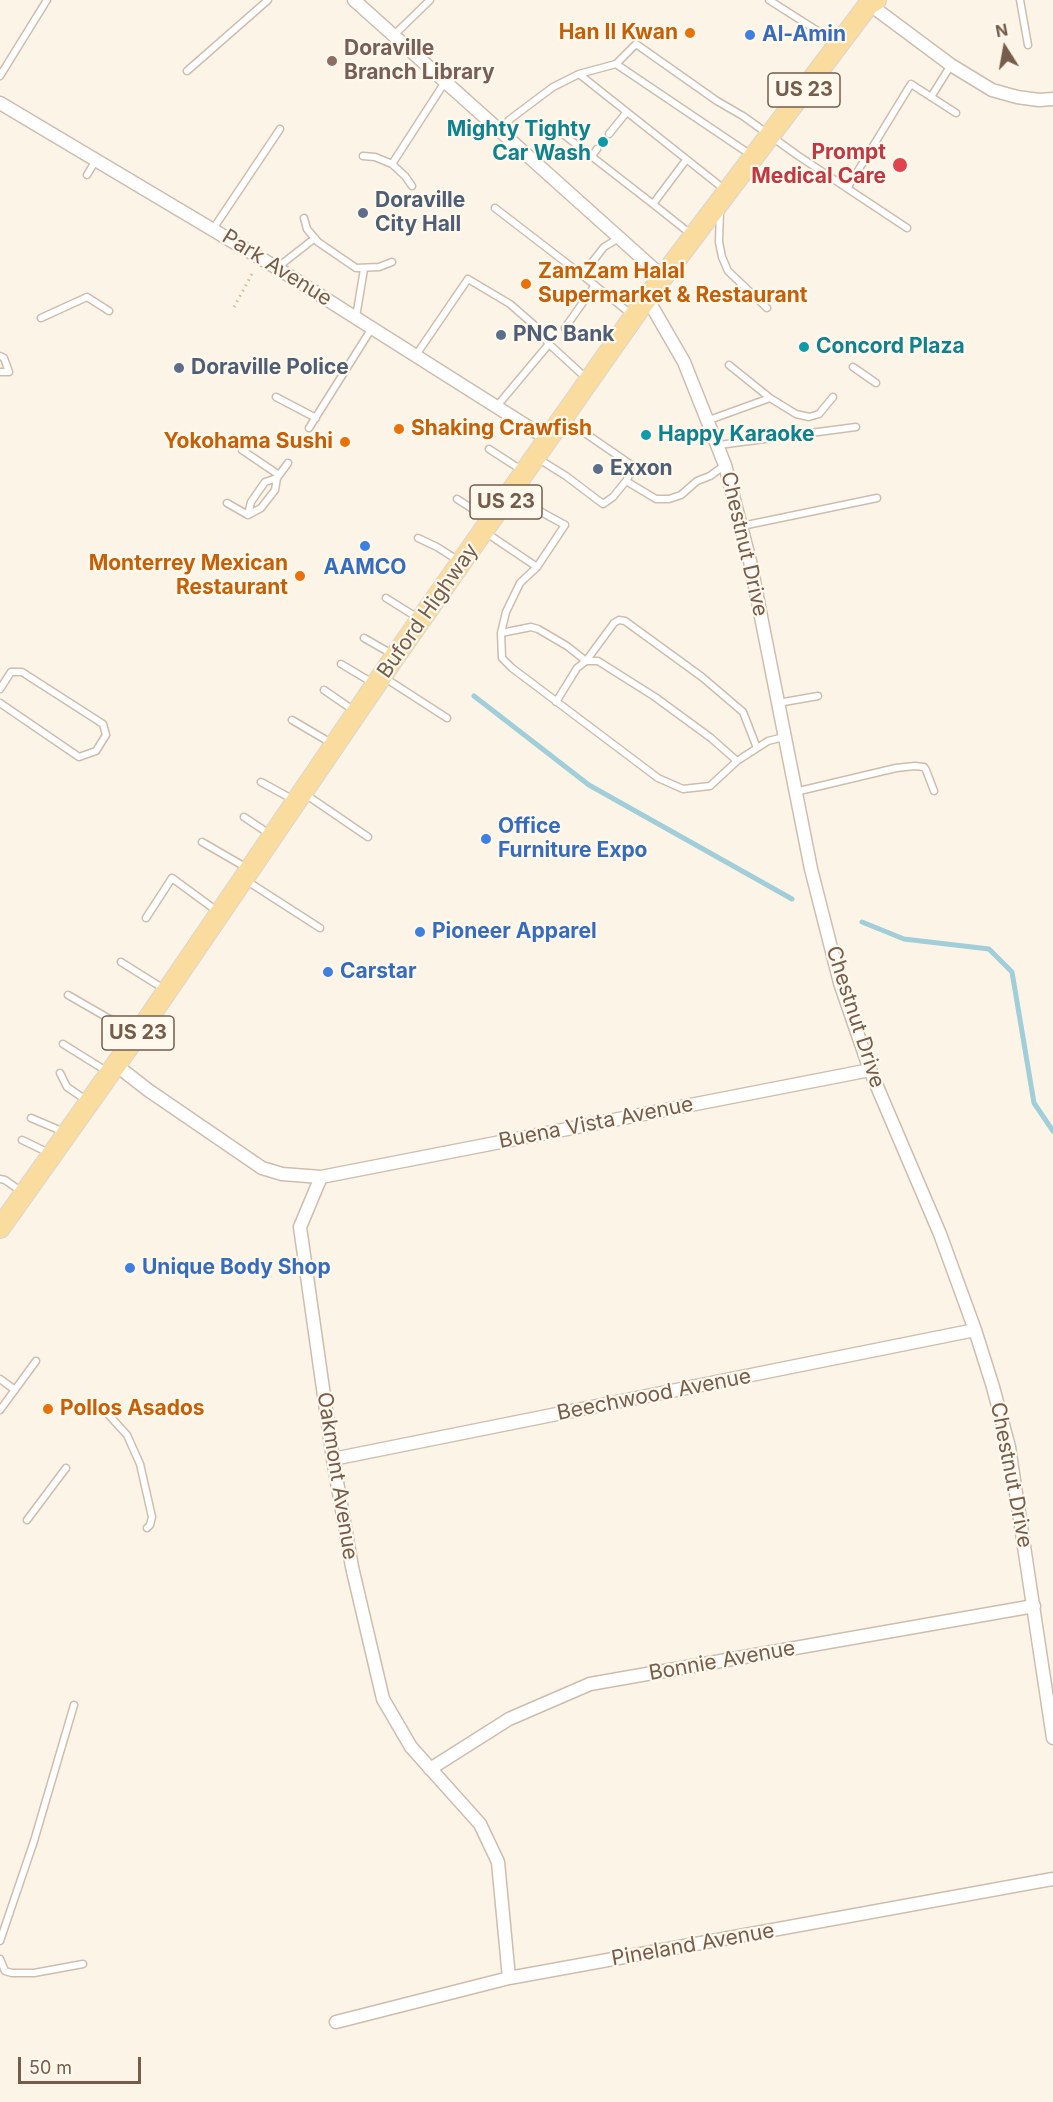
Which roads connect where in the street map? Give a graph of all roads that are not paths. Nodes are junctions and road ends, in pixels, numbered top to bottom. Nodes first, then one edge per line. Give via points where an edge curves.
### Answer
1 (47, 0) edge
2 (268, 0) edge
3 (354, 0) edge
4 (430, 0) edge
5 (769, 0) edge
6 (1020, 0) edge
7 (870, 1) edge
8 (393, 36) junction
9 (838, 44) junction
10 (1028, 45) dead end
11 (616, 64) junction
12 (951, 65) junction
13 (187, 71) dead end
14 (579, 74) junction
15 (0, 76) edge
16 (445, 82) junction
17 (931, 97) junction
18 (1053, 99) edge
19 (2, 109) edge
20 (626, 113) junction
21 (956, 113) dead end
22 (555, 128) dead end
23 (280, 129) dead end
24 (498, 132) junction
25 (609, 134) dead end
26 (769, 135) junction
27 (597, 149) dead end
28 (363, 156) dead end
29 (591, 157) junction
30 (753, 157) junction
31 (96, 159) junction
32 (686, 159) junction
33 (392, 164) junction
34 (87, 175) dead end
35 (412, 186) dead end
36 (848, 187) junction
37 (725, 194) junction
38 (653, 204) junction
39 (495, 208) dead end
40 (304, 218) dead end
41 (907, 228) dead end
42 (213, 230) junction
43 (694, 236) junction
44 (315, 238) junction
45 (620, 238) junction
46 (392, 262) dead end
47 (277, 268) junction
48 (364, 268) junction
49 (582, 276) junction
50 (663, 277) junction
51 (595, 285) junction
52 (647, 298) junction
53 (767, 308) dead end
54 (109, 311) dead end
55 (356, 317) junction
56 (635, 317) junction
57 (41, 318) dead end
58 (373, 328) junction
59 (565, 328) dead end
60 (549, 344) junction
61 (416, 355) junction
62 (0, 356) edge
63 (729, 365) dead end
64 (853, 367) dead end
65 (0, 372) edge
66 (590, 381) junction
67 (876, 383) dead end
68 (276, 397) dead end
69 (833, 397) dead end
70 (770, 398) junction
71 (497, 406) junction
72 (316, 418) junction
73 (564, 419) junction
74 (709, 420) junction
75 (856, 427) dead end
76 (309, 428) dead end
77 (549, 440) junction
78 (719, 445) junction
79 (489, 449) dead end
80 (242, 450) dead end
81 (288, 463) dead end
82 (531, 465) junction
83 (725, 465) junction
84 (278, 477) junction
85 (626, 481) junction
86 (513, 491) junction
87 (877, 498) dead end
88 (457, 499) dead end
89 (227, 503) dead end
90 (248, 515) junction
91 (488, 526) junction
92 (742, 526) junction
93 (418, 538) dead end
94 (462, 563) junction
95 (537, 567) junction
96 (386, 597) dead end
97 (422, 620) junction
98 (501, 633) junction
99 (364, 638) dead end
100 (396, 656) junction
101 (586, 661) junction
102 (341, 664) dead end
103 (379, 681) junction
104 (0, 689) edge
105 (324, 690) dead end
106 (818, 696) dead end
107 (556, 702) junction
108 (0, 703) edge
109 (777, 703) junction
110 (357, 713) junction
111 (447, 718) dead end
112 (292, 720) dead end
113 (784, 737) junction
114 (334, 744) junction
115 (757, 748) junction
116 (737, 761) junction
117 (261, 782) dead end
118 (934, 791) dead end
119 (795, 792) junction
120 (299, 796) junction
121 (244, 817) dead end
122 (273, 836) junction
123 (368, 837) dead end
124 (202, 842) dead end
125 (247, 874) junction
126 (220, 913) junction
127 (146, 918) dead end
128 (320, 928) dead end
129 (121, 962) dead end
130 (167, 991) junction
131 (68, 995) dead end
132 (137, 1035) junction
133 (63, 1044) dead end
134 (113, 1069) junction
135 (870, 1070) junction
136 (60, 1073) dead end
137 (89, 1102) junction
138 (31, 1118) dead end
139 (67, 1134) junction
140 (22, 1140) dead end
141 (52, 1154) junction
142 (321, 1177) junction
143 (0, 1179) edge
144 (24, 1194) junction
145 (0, 1228) edge
146 (975, 1330) junction
147 (36, 1361) dead end
148 (0, 1379) edge
149 (15, 1389) junction
150 (0, 1410) edge
151 (107, 1413) dead end
152 (333, 1459) junction
153 (66, 1468) dead end
154 (27, 1520) dead end
155 (147, 1528) dead end
156 (1034, 1606) junction
157 (74, 1705) dead end
158 (1053, 1738) edge
159 (430, 1769) junction
160 (1053, 1879) edge
161 (0, 1941) edge
162 (0, 1959) edge
163 (83, 1964) dead end
164 (509, 1978) junction
165 (336, 2022) dead end

1 - 15 lane
2 - 13 lane
3 - 8 street
4 - 8 lane
5 - 9 lane
6 - 10 lane
7 - 9 main road, Buford Highway / US 23
7 - 12 street
8 - 16 street
9 - 26 main road, Buford Highway / US 23
11 - 14 lane
11 - 26 lane via 636,44
11 - 30 lane
12 - 17 lane
12 - 18 street via 992,90 1017,97
14 - 20 lane
14 - 24 lane via 554,87
16 - 24 street
16 - 33 lane
17 - 21 lane
17 - 36 lane via 911,84
19 - 31 street, Park Avenue
20 - 25 lane
20 - 32 lane
22 - 29 lane
23 - 42 lane
24 - 45 street
26 - 30 main road, Buford Highway / US 23
26 - 36 lane
27 - 29 lane
28 - 33 lane
29 - 38 lane
30 - 37 main road, Buford Highway / US 23
31 - 34 lane
31 - 42 street, Park Avenue
32 - 37 lane
32 - 38 lane
33 - 35 lane
36 - 41 lane
37 - 43 main road, Buford Highway / US 23
37 - 53 lane via 719,242 722,257 728,272
38 - 43 lane
39 - 49 lane
40 - 44 lane
42 - 47 street, Park Avenue
43 - 50 main road, Buford Highway / US 23
44 - 47 lane
44 - 48 lane via 356,268
45 - 49 lane via 604,247
45 - 50 street
46 - 48 lane
47 - 55 street, Park Avenue
48 - 55 lane
49 - 51 lane
50 - 52 main road, Buford Highway / US 23
51 - 56 lane
51 - 59 lane
52 - 56 main road, Buford Highway / US 23
52 - 74 street, Chestnut Drive via 684,362
54 - 57 lane via 87,297
55 - 58 street, Park Avenue
56 - 66 main road, Buford Highway / US 23
58 - 61 street, Park Avenue
58 - 72 lane
60 - 61 lane via 510,304 468,279
60 - 66 lane
60 - 71 lane
61 - 71 street, Park Avenue
62 - 65 lane via 9,372
63 - 70 lane
64 - 67 lane
66 - 73 main road, Buford Highway / US 23
68 - 72 lane
69 - 70 lane via 819,414 809,417
70 - 74 lane
71 - 77 street, Park Avenue
72 - 76 lane
73 - 77 main road, Buford Highway / US 23
73 - 85 lane via 630,464
74 - 78 street, Chestnut Drive
75 - 78 lane
77 - 82 main road, Buford Highway / US 23
78 - 83 street, Chestnut Drive
79 - 82 lane
80 - 84 lane
81 - 84 lane
82 - 85 lane via 566,476 603,504
82 - 86 main road, Buford Highway / US 23
83 - 85 lane via 669,499 656,499
83 - 92 street, Chestnut Drive
84 - 90 lane via 275,490 261,508
84 - 90 lane via 265,482
86 - 91 main road, Buford Highway / US 23
86 - 95 lane via 565,525
87 - 92 lane
88 - 91 lane
89 - 90 lane
91 - 94 main road, Buford Highway / US 23
91 - 95 lane
92 - 109 street, Chestnut Drive
93 - 94 lane
94 - 97 main road, Buford Highway / US 23
95 - 98 lane via 520,583
96 - 97 lane
97 - 100 main road, Buford Highway / US 23
98 - 101 lane via 538,629
98 - 107 lane via 502,658
99 - 100 lane
100 - 103 main road, Buford Highway / US 23
101 - 107 lane via 577,668
101 - 115 lane via 610,627 619,620 625,621 743,712
101 - 116 lane via 598,661 655,697
102 - 103 lane
103 - 110 main road, Buford Highway / US 23
103 - 111 lane
104 - 108 lane via 11,672 22,672 103,724 106,735 96,751 79,757
105 - 110 lane
106 - 109 lane
107 - 116 lane via 658,778 684,789 710,786
109 - 113 street, Chestnut Drive
110 - 114 main road, Buford Highway / US 23
112 - 114 lane
113 - 115 lane
113 - 119 street, Chestnut Drive
114 - 120 main road, Buford Highway / US 23
115 - 116 lane
117 - 120 lane
118 - 119 lane via 924,767 915,765
119 - 135 street, Chestnut Drive via 840,983
120 - 122 main road, Buford Highway / US 23
120 - 123 lane
121 - 122 lane
122 - 125 main road, Buford Highway / US 23
124 - 125 lane
125 - 126 main road, Buford Highway / US 23
125 - 128 lane via 275,901
126 - 127 lane via 172,878
126 - 130 main road, Buford Highway / US 23
129 - 130 lane
130 - 132 main road, Buford Highway / US 23
131 - 132 lane
132 - 134 main road, Buford Highway / US 23
133 - 134 lane
134 - 137 main road, Buford Highway / US 23
134 - 142 street via 261,1167 282,1174
135 - 142 street, Buena Vista Avenue
135 - 146 street, Chestnut Drive via 940,1234
136 - 137 lane via 67,1087
137 - 139 main road, Buford Highway / US 23
138 - 139 lane
139 - 141 main road, Buford Highway / US 23
140 - 141 lane
141 - 144 main road, Buford Highway / US 23
142 - 152 street, Oakmont Avenue via 300,1227
143 - 144 lane
144 - 145 main road, Buford Highway / US 23
146 - 152 street, Beechwood Avenue
146 - 156 street, Chestnut Drive via 1009,1447
147 - 149 lane
148 - 149 lane
149 - 150 lane
151 - 155 lane via 127,1435 140,1464 152,1517
152 - 159 street, Oakmont Avenue via 352,1567 383,1699 411,1747
153 - 154 lane
156 - 158 street, Chestnut Drive
156 - 159 street, Bonnie Avenue via 590,1684 508,1719
157 - 161 lane
159 - 164 street, Oakmont Avenue via 480,1824 498,1862
160 - 164 street, Pineland Avenue
162 - 163 lane via 5,1971 12,1973
164 - 165 street, Pineland Avenue

